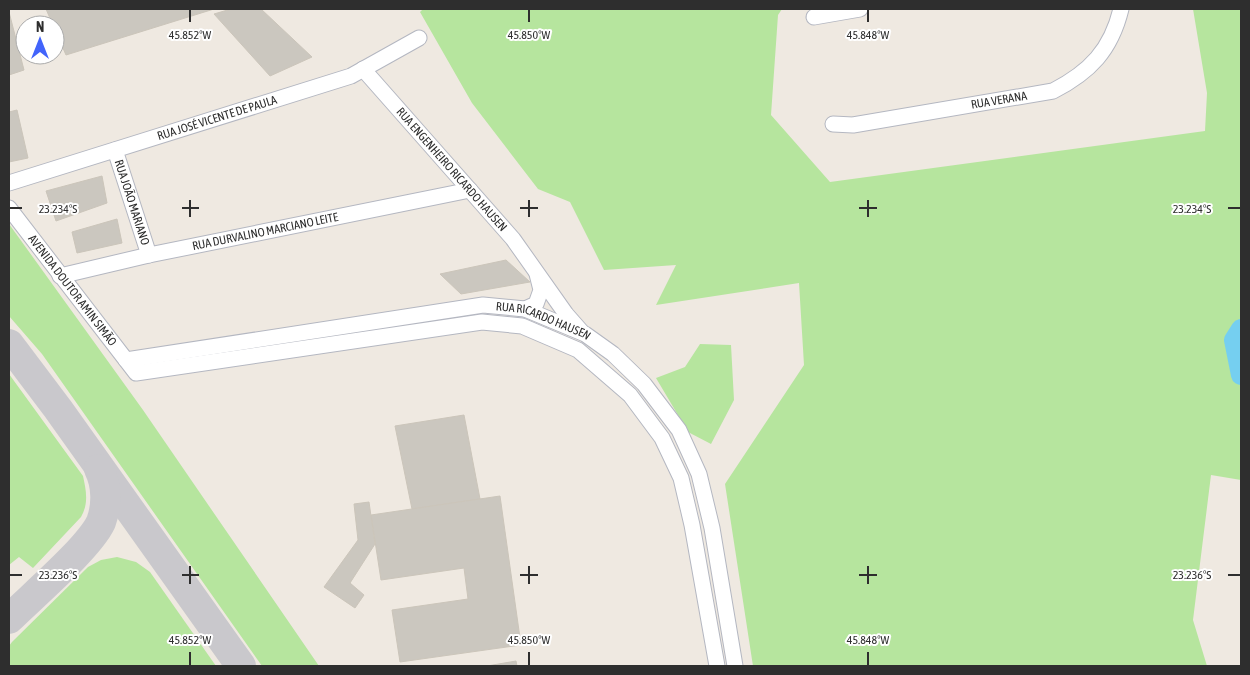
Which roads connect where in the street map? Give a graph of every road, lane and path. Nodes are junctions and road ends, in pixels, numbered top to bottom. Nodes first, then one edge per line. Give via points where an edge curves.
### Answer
1 (860, 9) edge
2 (1121, 9) edge
3 (814, 17) dead end
4 (419, 38) dead end
5 (363, 69) junction
6 (833, 124) dead end
7 (115, 150) junction
8 (9, 183) edge
9 (470, 190) junction
10 (9, 208) edge
11 (150, 255) junction
12 (537, 273) junction
13 (60, 276) junction
14 (525, 309) junction
15 (585, 334) junction
16 (126, 360) junction
17 (136, 374) joint
18 (717, 666) edge
19 (735, 666) edge

1 - 3 street
2 - 6 street, RUA VERANA via 1116,28 1094,62 1082,74 1053,91 853,124
4 - 5 street, RUA JOSÉ VICENTE DE PAULA
5 - 7 street, RUA JOSÉ VICENTE DE PAULA via 314,88
5 - 9 street, RUA ENGENHEIRO RICARDO HAUSEN
7 - 8 street, RUA JOSÉ VICENTE DE PAULA
7 - 11 street, RUA JOÃO MARIANO
9 - 11 street, RUA DURVALINO MARCIANO LEITE
9 - 12 street, RUA ENGENHEIRO RICARDO HAUSEN via 513,239
10 - 13 street, AVENIDA DOUTOR AMIN SIMÃO
11 - 13 street, RUA DURVALINO MARCIANO LEITE
12 - 14 street via 541,290 536,304
12 - 15 street, RUA ENGENHEIRO RICARDO HAUSEN via 566,314
13 - 16 street, AVENIDA DOUTOR AMIN SIMÃO
14 - 15 street, RUA RICARDO HAUSEN
14 - 16 street, RUA RICARDO HAUSEN via 483,304
15 - 19 street, RUA RICARDO HAUSEN via 613,354 644,384 679,430 691,456 699,474 712,528
16 - 17 street, AVENIDA DOUTOR AMIN SIMÃO
17 - 18 street, RUA RICARDO HAUSEN via 482,322 522,326 578,350 630,395 662,438 681,478

